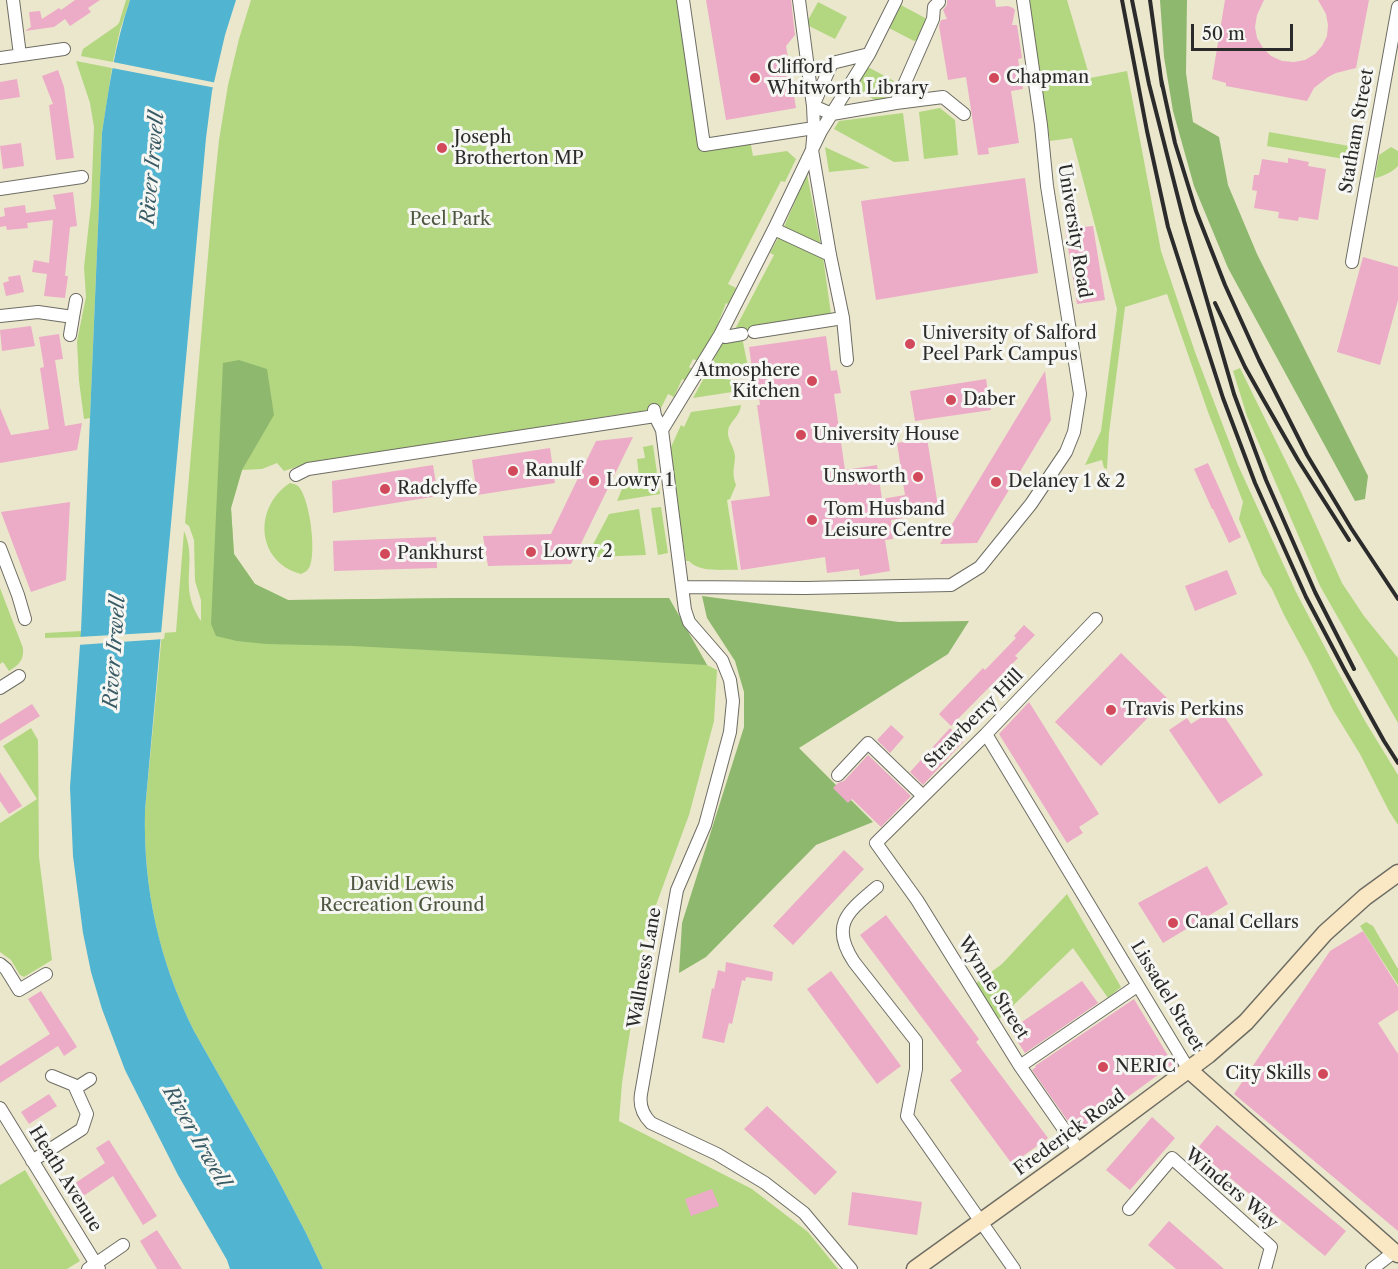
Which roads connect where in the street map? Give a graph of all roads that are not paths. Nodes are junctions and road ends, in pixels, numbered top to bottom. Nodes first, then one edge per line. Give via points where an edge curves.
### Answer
1 (13, 0) edge
2 (682, 0) edge
3 (799, 0) edge
4 (896, 0) edge
5 (1023, 0) edge
6 (939, 2) dead end
7 (1398, 7) edge
8 (64, 49) dead end
9 (869, 54) junction
10 (20, 55) junction
11 (0, 58) edge
12 (896, 103) junction
13 (813, 106) junction
14 (832, 114) junction
15 (964, 114) dead end
16 (814, 128) junction
17 (812, 150) junction
18 (82, 177) dead end
19 (0, 189) edge
20 (774, 229) junction
21 (830, 255) junction
22 (1352, 262) dead end
23 (76, 300) dead end
24 (0, 316) edge
25 (73, 317) junction
26 (843, 318) junction
27 (70, 335) dead end
28 (720, 335) junction
29 (847, 360) dead end
30 (662, 430) junction
31 (296, 475) dead end
32 (0, 548) edge
33 (682, 587) junction
34 (25, 619) dead end
35 (1096, 619) dead end
36 (19, 676) dead end
37 (0, 688) edge
38 (986, 735) junction
39 (838, 775) dead end
40 (923, 796) junction
41 (876, 843) joint
42 (1398, 873) edge
43 (877, 887) dead end
44 (0, 964) edge
45 (46, 974) dead end
46 (1137, 986) junction
47 (1020, 1066) junction
48 (1189, 1070) junction
49 (52, 1076) dead end
50 (90, 1079) dead end
51 (76, 1088) junction
52 (0, 1108) edge
53 (1079, 1151) junction
54 (32, 1161) junction
55 (1129, 1209) dead end
56 (981, 1220) junction
57 (123, 1245) dead end
58 (1396, 1253) edge
59 (95, 1267) edge
60 (851, 1269) edge
61 (915, 1269) edge
62 (1014, 1269) edge
63 (1265, 1269) edge
64 (1372, 1269) edge

1 - 10 street
2 - 16 street via 704,145
3 - 13 street
4 - 9 street
5 - 33 street, University Road via 1080,394 1074,432 1066,452 1031,504 980,567 951,585
6 - 12 street
7 - 22 street, Statham Street
8 - 10 street
9 - 13 street via 832,63
9 - 14 street
10 - 11 street
12 - 14 street
12 - 15 street via 943,97
13 - 14 street
13 - 16 street
14 - 17 street
16 - 17 street
17 - 20 street
17 - 21 street
18 - 19 street
20 - 21 street
20 - 28 street
21 - 26 street
23 - 25 street
24 - 25 street via 38,312
25 - 27 street
26 - 28 street
26 - 29 street
28 - 30 street
30 - 31 street, Wallness Lane via 654,413 308,469
30 - 33 street, Wallness Lane
32 - 34 street
33 - 60 street, Wallness Lane via 689,622 722,660 734,701 730,732 705,825 677,890 641,1106 651,1123 717,1154 785,1198 804,1213
35 - 38 street, Strawberry Hill
36 - 37 street
38 - 40 street, Strawberry Hill
38 - 46 street, Lissadel Street
39 - 40 street via 868,743
40 - 41 street, Strawberry Hill
41 - 47 street, Wynne Street via 917,900
42 - 48 main road, Frederick Road via 1325,933 1246,1022
43 - 56 street via 846,916 846,950 916,1041 916,1069 907,1116
44 - 45 street via 19,990
46 - 47 street
46 - 48 street, Lissadel Street
47 - 53 street, Wynne Street
48 - 53 main road, Frederick Road
48 - 58 main road, Lissadel Street
49 - 51 street
50 - 51 street
51 - 54 street via 87,1114 82,1129
52 - 54 street, Heath Avenue
53 - 56 main road, Frederick Road
54 - 59 street, Heath Avenue
55 - 63 street, Winders Way via 1172,1158 1271,1247
56 - 61 main road, Frederick Road
56 - 62 street
57 - 59 street
58 - 64 street

